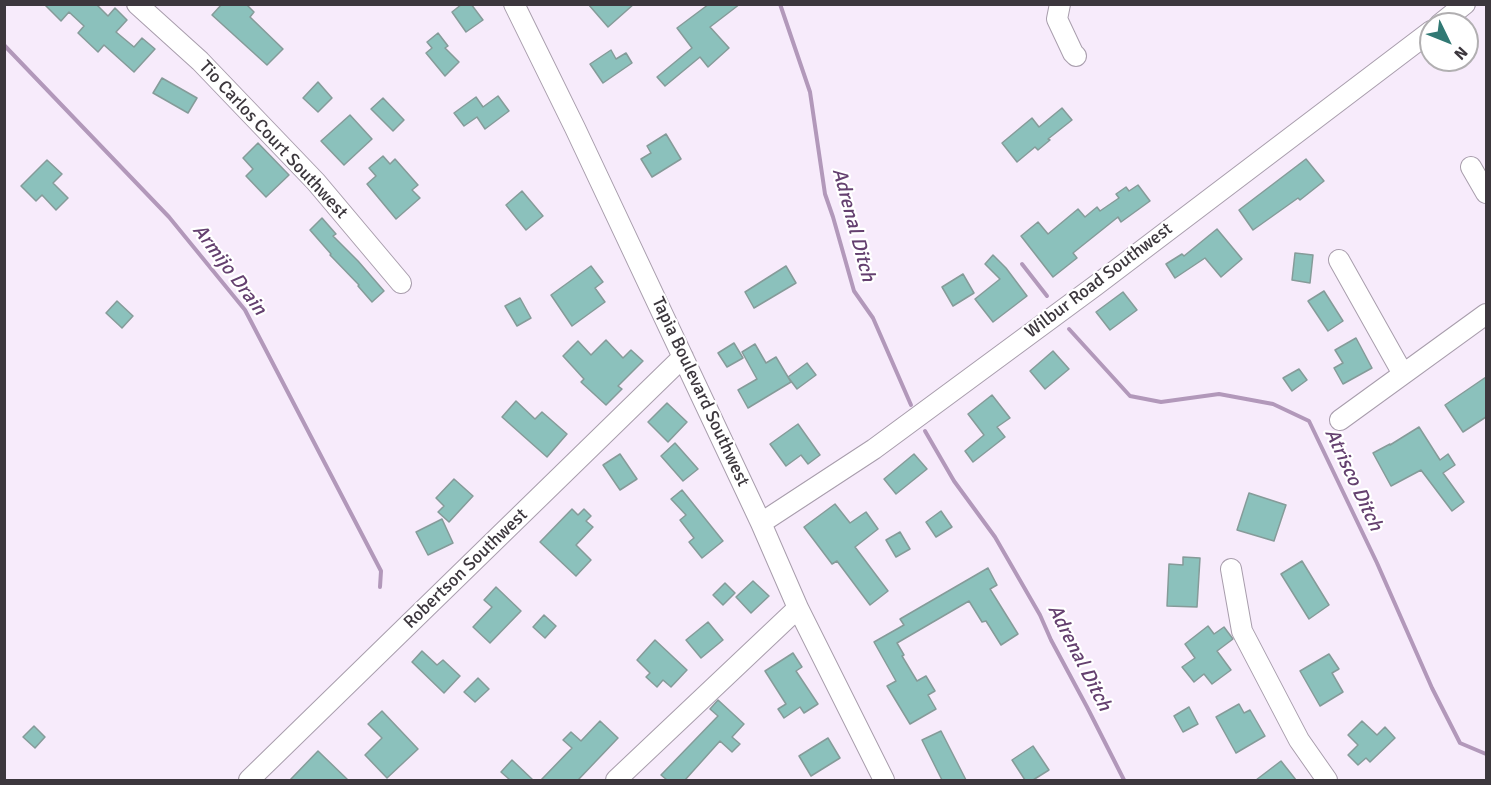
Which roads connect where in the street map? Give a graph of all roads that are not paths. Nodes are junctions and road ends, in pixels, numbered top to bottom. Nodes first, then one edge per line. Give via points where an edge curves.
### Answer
1 (137, 4) edge
2 (514, 4) edge
3 (1060, 4) edge
4 (1419, 40) edge
5 (1076, 56) dead end
6 (1471, 167) dead end
7 (1486, 193) edge
8 (1339, 260) dead end
9 (401, 283) dead end
10 (1486, 314) edge
11 (684, 357) junction
12 (1403, 374) junction
13 (1340, 420) dead end
14 (762, 523) junction
15 (1231, 569) dead end
16 (798, 608) junction
17 (249, 780) edge
18 (616, 780) edge
19 (884, 780) edge
20 (1327, 780) edge

1 - 9 street, Tio Carlos Court Southwest via 200,62 308,173
2 - 11 street, Tapia Boulevard Southwest
3 - 5 street via 1057,19
4 - 14 street, Wilbur Road Southwest via 874,449
6 - 7 street
8 - 12 street
10 - 12 street
11 - 14 street, Tapia Boulevard Southwest
11 - 17 street, Robertson Southwest
12 - 13 street
14 - 16 street, Tapia Boulevard Southwest
15 - 20 street via 1242,631 1299,740
16 - 18 street
16 - 19 street, Tapia Boulevard Southwest

